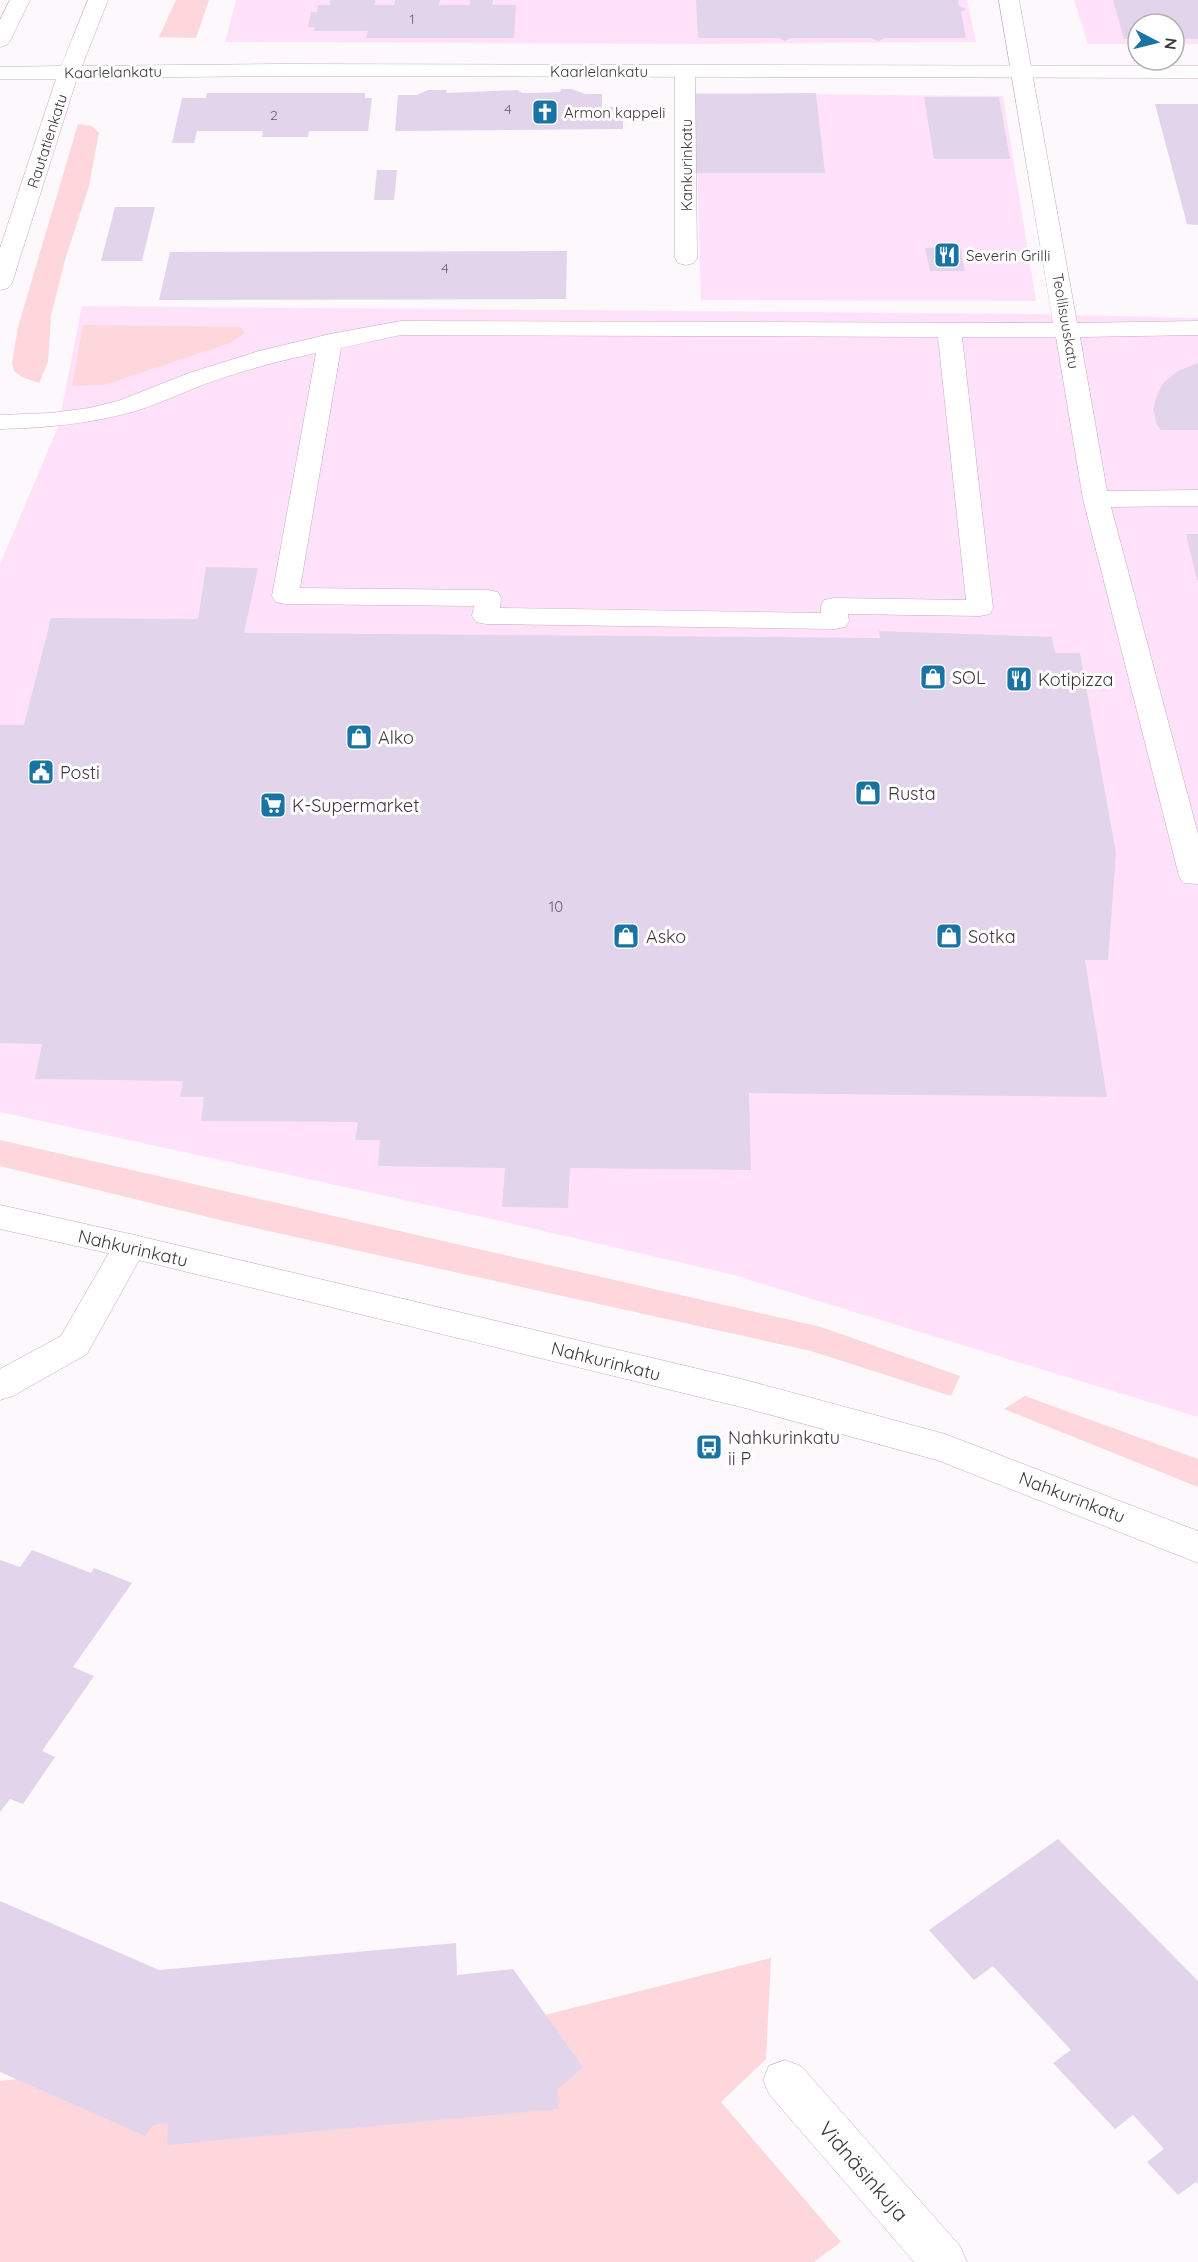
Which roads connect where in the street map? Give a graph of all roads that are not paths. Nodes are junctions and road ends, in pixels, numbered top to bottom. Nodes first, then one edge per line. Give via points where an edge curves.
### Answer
1 (20, 0) edge
2 (98, 0) edge
3 (1010, 0) edge
4 (0, 41) edge
5 (69, 72) junction
6 (685, 72) junction
7 (1023, 72) junction
8 (1198, 72) edge
9 (0, 73) edge
10 (686, 258) dead end
11 (0, 283) edge
12 (1198, 328) edge
13 (949, 329) junction
14 (1067, 330) junction
15 (330, 341) junction
16 (0, 422) edge
17 (1198, 498) edge
18 (1096, 499) junction
19 (1194, 876) dead end
20 (0, 1217) edge
21 (130, 1246) junction
22 (0, 1386) edge
23 (1198, 1548) edge
24 (785, 2080) dead end
25 (944, 2262) edge

1 - 4 main road
2 - 5 main road, Rautatienkatu
3 - 7 main road, Teollisuuskatu
5 - 6 main road, Kaarlelankatu
5 - 9 main road, Kaarlelankatu
5 - 11 main road, Rautatienkatu
6 - 7 main road, Kaarlelankatu
6 - 10 main road, Kankurinkatu
7 - 8 main road, Kaarlelankatu
7 - 14 main road, Teollisuuskatu
12 - 14 main road
13 - 14 main road
13 - 15 main road via 448,327 401,328
13 - 15 main road via 980,608 834,606 835,621 486,616 488,598 285,596
14 - 18 main road, Teollisuuskatu
15 - 16 main road via 198,378 126,406 51,420
17 - 18 main road
18 - 19 main road, Teollisuuskatu
20 - 21 main road, Nahkurinkatu
21 - 22 main road via 74,1344
21 - 23 main road, Nahkurinkatu via 744,1394 945,1448
24 - 25 main road, Vidnäsinkuja

